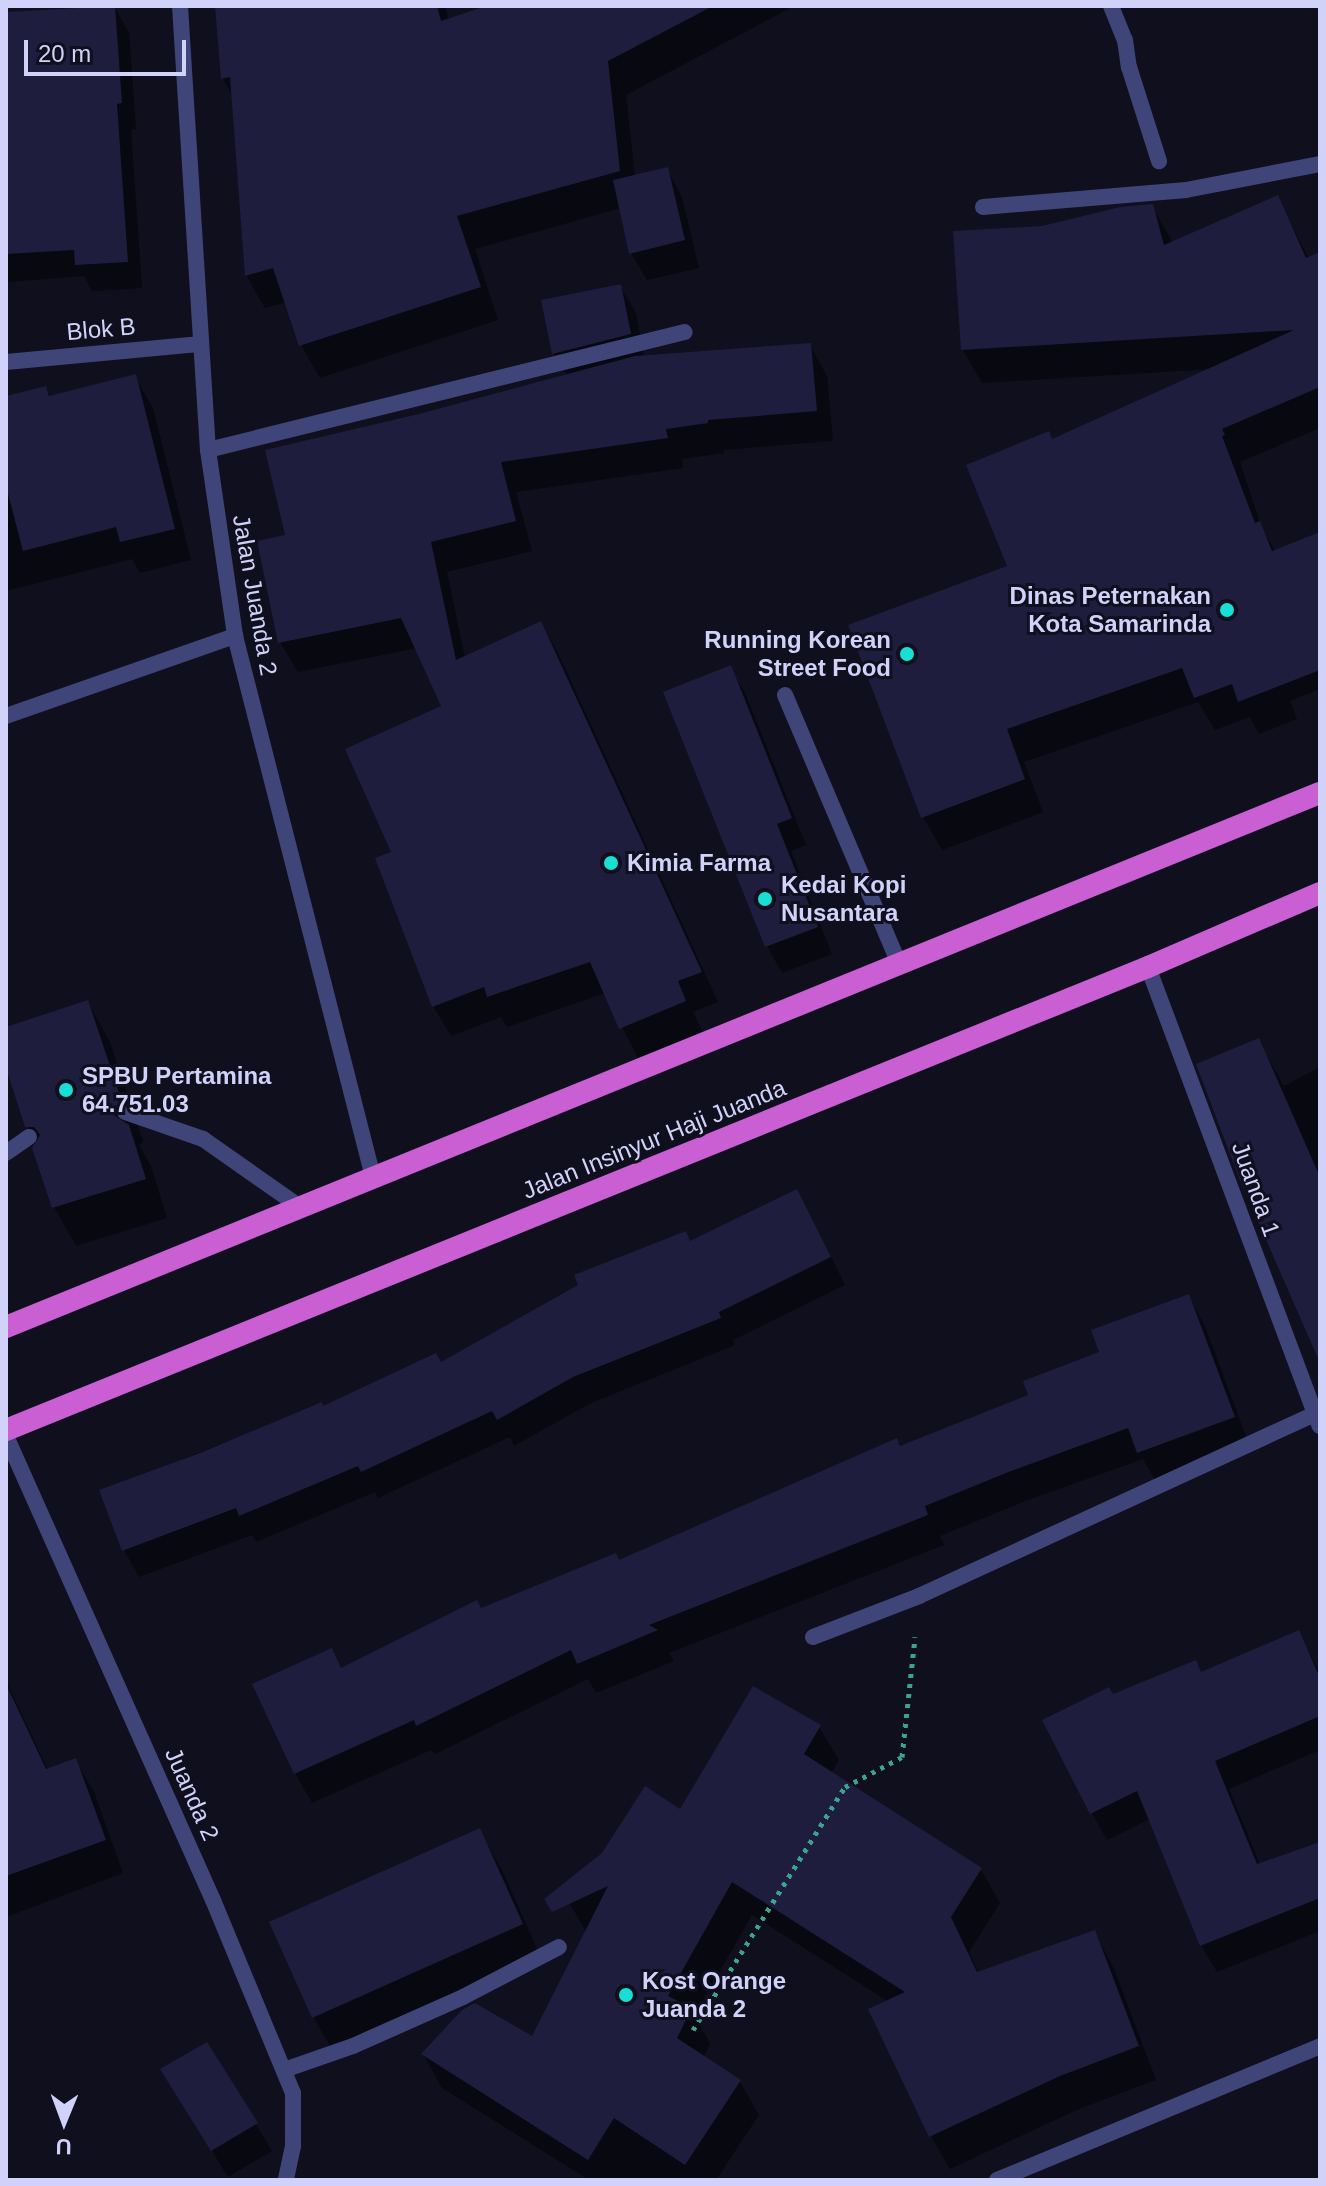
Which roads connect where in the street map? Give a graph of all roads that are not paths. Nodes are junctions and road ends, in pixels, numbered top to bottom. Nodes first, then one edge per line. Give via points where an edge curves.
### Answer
1 (180, 6) edge
2 (1111, 6) edge
3 (1159, 161) dead end
4 (1320, 164) edge
5 (983, 207) dead end
6 (685, 332) dead end
7 (201, 344) junction
8 (6, 362) edge
9 (208, 450) junction
10 (235, 636) junction
11 (785, 695) dead end
12 (6, 716) edge
13 (1320, 793) edge
14 (1320, 893) edge
15 (899, 964) junction
16 (1148, 967) junction
17 (125, 1112) dead end
18 (29, 1137) dead end
19 (6, 1153) edge
20 (373, 1177) junction
21 (300, 1207) junction
22 (6, 1327) edge
23 (1317, 1420) edge
24 (6, 1433) edge
25 (813, 1637) dead end
26 (559, 1947) dead end
27 (1320, 2046) edge
28 (284, 2070) junction
29 (287, 2175) edge
30 (305, 2180) edge
31 (997, 2180) edge

1 - 7 street, Jalan Juanda 2
2 - 3 street
4 - 5 street via 1186,190
6 - 9 street
7 - 8 street, Blok B
7 - 9 street, Jalan Juanda 2
9 - 10 street, Jalan Juanda 2
10 - 12 street
10 - 20 street, Jalan Juanda 2
11 - 15 street
13 - 15 highway
14 - 16 highway, Jalan Insinyur Haji Juanda
15 - 20 highway
16 - 23 street, Juanda 1
16 - 24 highway, Jalan Insinyur Haji Juanda
17 - 21 street via 203,1139
18 - 19 street
20 - 21 highway
21 - 22 highway
23 - 25 street via 919,1596
24 - 28 street, Juanda 2
26 - 28 street via 353,2046
27 - 31 street
28 - 29 street, Juanda 2 via 296,2113
29 - 30 street

